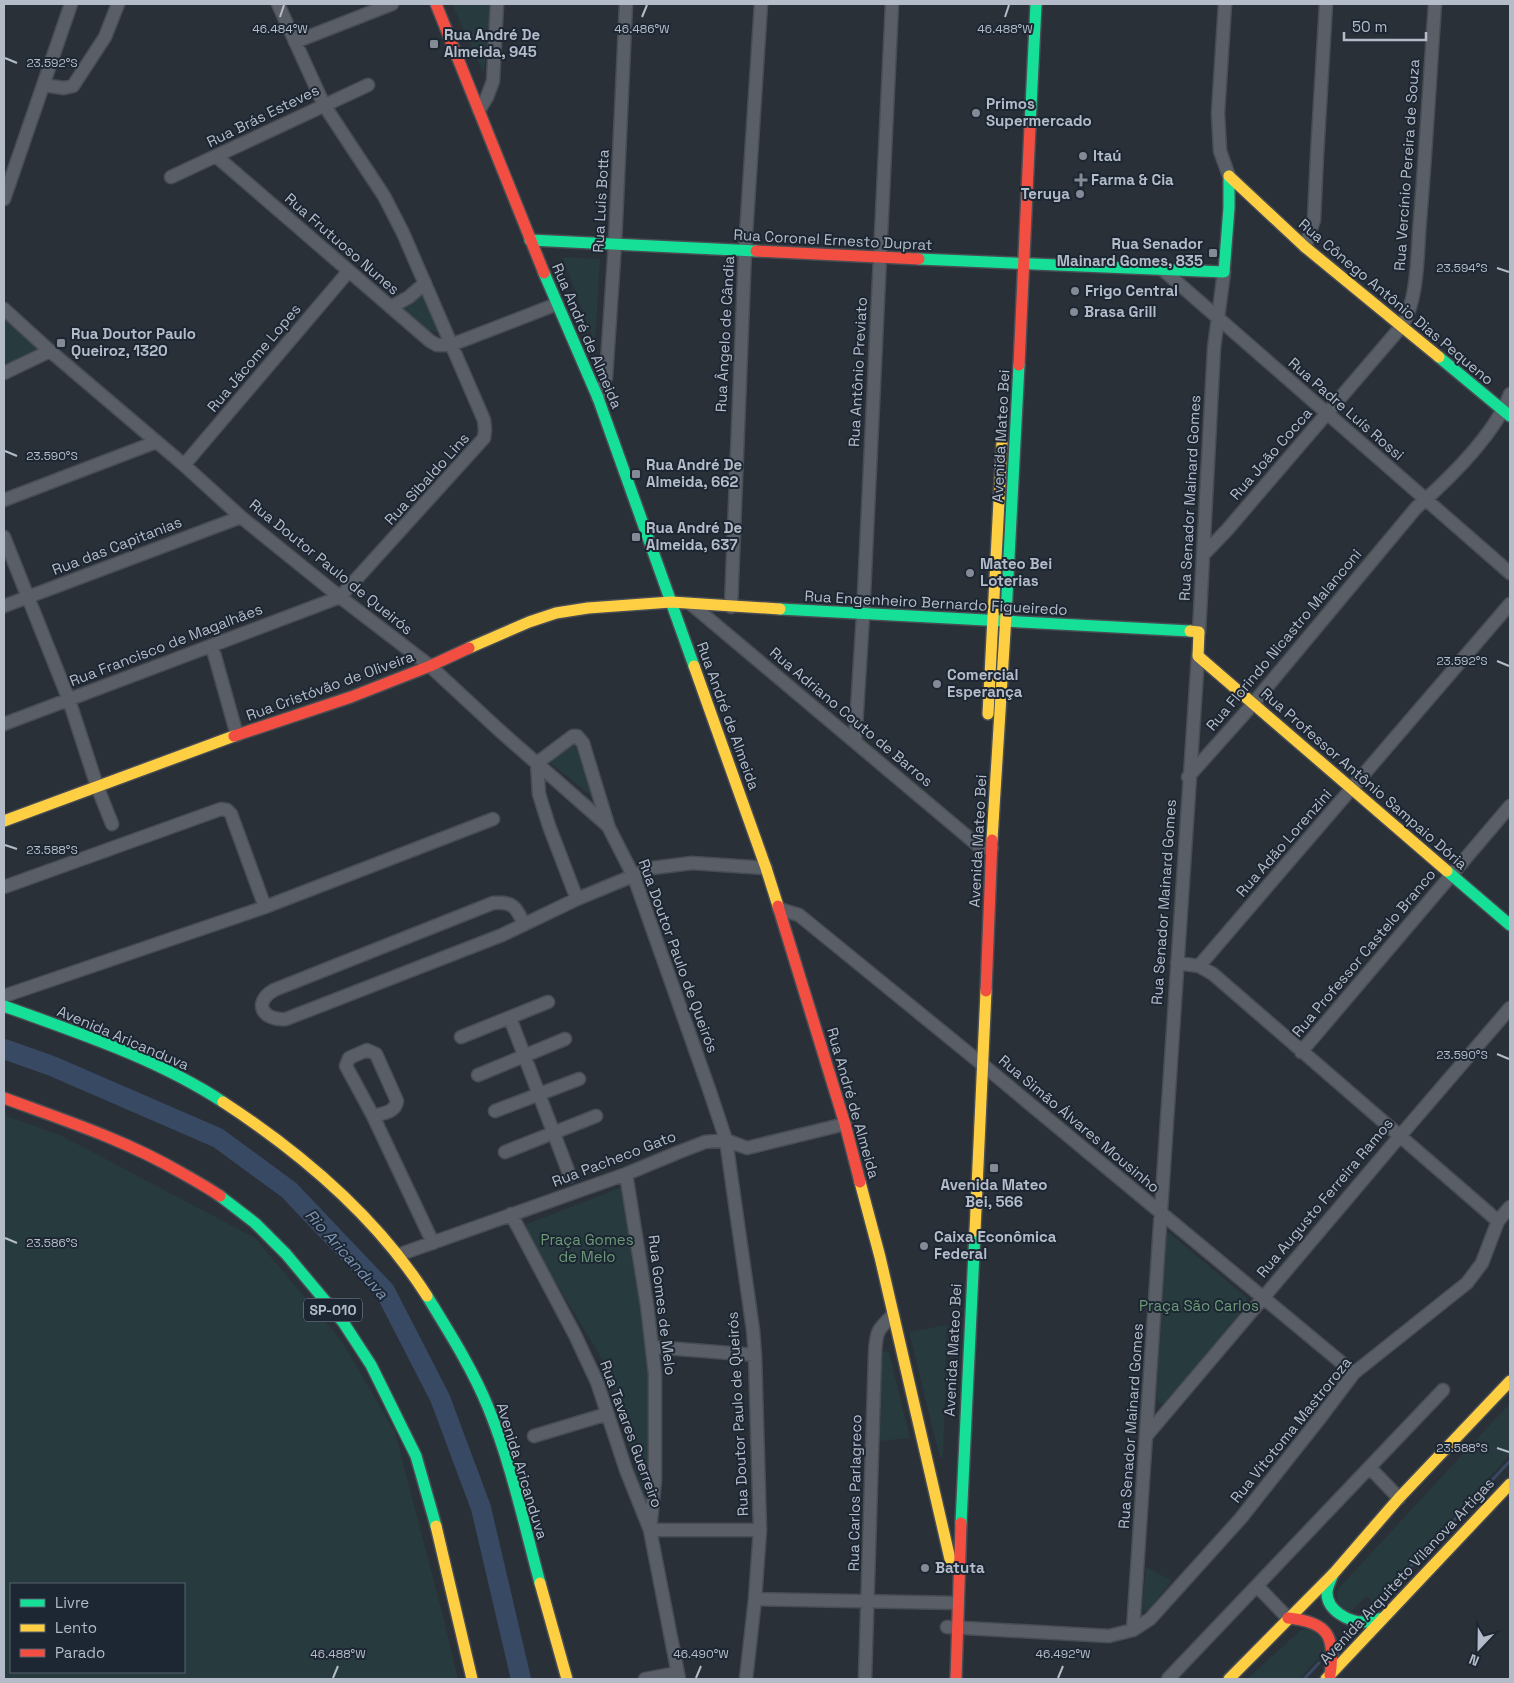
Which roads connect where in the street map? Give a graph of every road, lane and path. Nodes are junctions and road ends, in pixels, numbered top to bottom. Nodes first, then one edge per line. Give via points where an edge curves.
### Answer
1 (71, 4) edge
2 (118, 4) edge
3 (278, 4) edge
4 (392, 4) edge
5 (436, 4) edge
6 (496, 4) edge
7 (626, 4) edge
8 (761, 4) edge
9 (892, 4) edge
10 (1036, 4) edge
11 (1224, 4) edge
12 (1326, 4) edge
13 (1435, 4) edge
14 (295, 42) junction
15 (43, 85) junction
16 (368, 85) dead end
17 (324, 105) junction
18 (479, 110) junction
19 (1018, 136) dead end
20 (217, 156) junction
21 (1229, 176) junction
22 (171, 177) dead end
23 (4, 199) edge
24 (1238, 209) junction
25 (1264, 209) junction
26 (530, 240) junction
27 (615, 244) junction
28 (1305, 247) junction
29 (745, 250) junction
30 (880, 257) junction
31 (1019, 264) junction
32 (1162, 270) junction
33 (348, 272) junction
34 (1224, 272) junction
35 (425, 283) junction
36 (557, 304) junction
37 (391, 307) junction
38 (4, 309) edge
39 (1218, 320) junction
40 (1401, 327) junction
41 (451, 345) junction
42 (1008, 348) dead end
43 (50, 351) junction
44 (4, 374) edge
45 (1510, 394) edge
46 (598, 398) junction
47 (1507, 413) edge
48 (1326, 414) junction
49 (1003, 435) dead end
50 (156, 442) junction
51 (184, 465) junction
52 (4, 500) edge
53 (1426, 500) junction
54 (241, 517) junction
55 (4, 537) edge
56 (1203, 555) junction
57 (1510, 573) edge
58 (28, 597) junction
59 (340, 597) junction
60 (672, 602) junction
61 (691, 604) junction
62 (1510, 604) edge
63 (4, 606) edge
64 (731, 607) junction
65 (863, 615) junction
66 (992, 620) junction
67 (1006, 620) junction
68 (1199, 632) junction
69 (212, 646) junction
70 (1198, 656) junction
71 (430, 666) junction
72 (69, 700) junction
73 (1253, 703) junction
74 (4, 724) edge
75 (987, 725) dead end
76 (237, 735) junction
77 (855, 742) junction
78 (537, 763) junction
79 (985, 763) dead end
80 (1188, 777) junction
81 (97, 786) junction
82 (1352, 789) junction
83 (1510, 806) edge
84 (493, 819) dead end
85 (4, 821) edge
86 (112, 824) dead end
87 (608, 826) junction
88 (986, 848) junction
89 (766, 868) junction
90 (1452, 875) junction
91 (634, 877) junction
92 (4, 887) edge
93 (577, 899) junction
94 (266, 907) junction
95 (779, 909) junction
96 (524, 924) junction
97 (1510, 925) edge
98 (1177, 963) junction
99 (1199, 966) junction
100 (4, 996) edge
101 (548, 1002) dead end
102 (4, 1006) edge
103 (1510, 1008) edge
104 (510, 1018) junction
105 (43, 1020) junction
106 (461, 1037) dead end
107 (565, 1039) dead end
108 (1301, 1052) junction
109 (524, 1055) junction
110 (973, 1057) junction
111 (983, 1065) junction
112 (478, 1075) dead end
113 (579, 1080) dead end
114 (539, 1094) junction
115 (4, 1098) edge
116 (495, 1111) dead end
117 (373, 1116) junction
118 (596, 1116) dead end
119 (845, 1124) junction
120 (553, 1134) junction
121 (1400, 1136) junction
122 (726, 1140) junction
123 (505, 1152) dead end
124 (626, 1174) junction
125 (573, 1184) junction
126 (1510, 1206) edge
127 (1161, 1213) junction
128 (511, 1214) junction
129 (1498, 1221) junction
130 (433, 1243) junction
131 (398, 1255) junction
132 (1263, 1297) junction
133 (894, 1315) junction
134 (653, 1347) junction
135 (755, 1355) junction
136 (1354, 1372) junction
137 (1510, 1381) edge
138 (1443, 1390) dead end
139 (607, 1414) junction
140 (1147, 1435) junction
141 (534, 1436) dead end
142 (928, 1461) junction
143 (1370, 1468) junction
144 (1510, 1484) edge
145 (954, 1488) junction
146 (1399, 1498) junction
147 (650, 1530) junction
148 (760, 1530) junction
149 (950, 1559) junction
150 (1334, 1573) junction
151 (1257, 1586) junction
152 (755, 1599) junction
153 (868, 1602) junction
154 (953, 1603) junction
155 (1288, 1618) junction
156 (1383, 1618) junction
157 (952, 1628) junction
158 (1133, 1630) junction
159 (678, 1676) edge
160 (1328, 1677) edge
161 (472, 1679) edge
162 (567, 1679) edge
163 (645, 1679) edge
164 (746, 1679) edge
165 (865, 1679) edge
166 (946, 1679) edge
167 (956, 1679) edge
168 (1168, 1679) edge
169 (1229, 1679) edge

1 - 15 street
2 - 15 street via 105,37 73,86
3 - 14 street, Rua Sibaldo Lins
4 - 14 street
5 - 18 main road, Rua André de Almeida
6 - 18 street via 492,81
7 - 27 street, Rua Luis Botta
8 - 29 street, Rua Ângelo de Cândia
9 - 30 street, Rua Antônio Previato
10 - 31 main road, Avenida Mateo Bei
11 - 21 street via 1218,136
12 - 28 street via 1314,220
13 - 40 street, Rua Vercínio Pereira de Souza via 1414,284 1409,313
14 - 17 street, Rua Sibaldo Lins
15 - 23 street
16 - 17 street, Rua Brás Esteves
17 - 20 street, Rua Brás Esteves
17 - 35 street, Rua Sibaldo Lins via 384,196
18 - 26 main road, Rua André de Almeida
19 - 31 main road, Avenida Mateo Bei
20 - 22 street, Rua Brás Esteves
20 - 33 street, Rua Frutuoso Nunes
21 - 24 main road, Rua Senador Mainard Gomes
21 - 25 main road, Rua Cônego Antônio Dias Pequeno
24 - 25 main road
24 - 34 main road, Rua Senador Mainard Gomes
25 - 28 main road, Rua Cônego Antônio Dias Pequeno
26 - 27 main road, Rua Coronel Ernesto Duprat
26 - 36 main road, Rua André de Almeida
27 - 29 main road, Rua Coronel Ernesto Duprat
27 - 46 street, Rua Luis Botta via 606,378
28 - 40 main road, Rua Cônego Antônio Dias Pequeno
29 - 30 main road, Rua Coronel Ernesto Duprat
29 - 64 street, Rua Ângelo de Cândia
30 - 31 main road, Rua Coronel Ernesto Duprat
30 - 65 street, Rua Antônio Previato
31 - 32 main road, Rua Coronel Ernesto Duprat
31 - 42 main road, Avenida Mateo Bei
31 - 67 main road, Avenida Mateo Bei
32 - 34 main road
32 - 39 street, Rua Padre Luís Rossi
33 - 37 street, Rua Frutuoso Nunes
33 - 51 street, Rua Jácome Lopes
34 - 39 street, Rua Senador Mainard Gomes
35 - 37 street via 409,298
35 - 41 street, Rua Sibaldo Lins
36 - 41 street
36 - 46 main road, Rua André de Almeida
37 - 41 street, Rua Frutuoso Nunes via 430,341 437,345
38 - 43 street, Rua Doutor Paulo de Queirós
39 - 48 street, Rua Padre Luís Rossi
39 - 56 street, Rua Senador Mainard Gomes
40 - 47 main road, Rua Cônego Antônio Dias Pequeno
40 - 48 street, Rua João Cocca
41 - 59 street, Rua Sibaldo Lins via 484,420 484,438
43 - 44 street
43 - 50 street, Rua Doutor Paulo de Queirós
45 - 47 street, Rua Florindo Nicastro Malanconi
46 - 60 main road, Rua André de Almeida
47 - 53 street, Rua Florindo Nicastro Malanconi
48 - 53 street, Rua Padre Luís Rossi
48 - 56 street, Rua João Cocca
49 - 66 main road, Avenida Mateo Bei
50 - 51 street, Rua Doutor Paulo de Queirós
50 - 52 street
51 - 54 street, Rua Doutor Paulo de Queirós
53 - 57 street, Rua Padre Luís Rossi
53 - 73 street, Rua Florindo Nicastro Malanconi
54 - 58 street, Rua das Capitanias
54 - 59 street, Rua Doutor Paulo de Queirós
55 - 58 street
56 - 68 street, Rua Senador Mainard Gomes
58 - 63 street, Rua das Capitanias
58 - 72 street
59 - 69 street, Rua Francisco de Magalhães
59 - 71 street, Rua Doutor Paulo de Queirós
60 - 61 main road, Rua Engenheiro Bernardo Figueiredo
60 - 71 main road, Rua Cristóvão de Oliveira via 556,613 505,631
60 - 89 main road, Rua André de Almeida
61 - 64 main road, Rua Engenheiro Bernardo Figueiredo
61 - 77 street, Rua Adriano Couto de Barros
62 - 82 street, Rua Adão Lorenzini
64 - 65 main road, Rua Engenheiro Bernardo Figueiredo
65 - 66 main road, Rua Engenheiro Bernardo Figueiredo
65 - 77 street, Rua Antônio Previato
66 - 67 main road, Rua Engenheiro Bernardo Figueiredo
66 - 75 main road, Avenida Mateo Bei
67 - 68 main road, Rua Engenheiro Bernardo Figueiredo
67 - 88 main road, Avenida Mateo Bei
68 - 70 main road, Rua Senador Mainard Gomes
69 - 72 street, Rua Francisco de Magalhães
69 - 76 street
70 - 73 main road, Rua Professor Antônio Sampaio Dória
70 - 80 street, Rua Senador Mainard Gomes
71 - 76 main road, Rua Cristóvão de Oliveira via 351,697
71 - 78 street, Rua Doutor Paulo de Queirós
72 - 74 street, Rua Francisco de Magalhães
72 - 81 street
73 - 80 street, Rua Florindo Nicastro Malanconi
73 - 82 main road, Rua Professor Antônio Sampaio Dória
76 - 81 main road, Rua Cristóvão de Oliveira
77 - 88 street, Rua Adriano Couto de Barros
78 - 87 street, Rua Doutor Paulo de Queirós
78 - 87 street via 568,738 577,736 583,743
78 - 93 street via 539,794
79 - 88 main road, Avenida Mateo Bei
80 - 98 street, Rua Senador Mainard Gomes
81 - 85 main road, Rua Cristóvão de Oliveira
81 - 86 street
82 - 90 main road, Rua Professor Antônio Sampaio Dória
82 - 99 street, Rua Adão Lorenzini
83 - 90 street, Rua Professor Castelo Branco
84 - 94 street
87 - 91 street, Rua Doutor Paulo de Queirós
88 - 110 main road, Avenida Mateo Bei
88 - 111 main road, Avenida Mateo Bei
89 - 91 street via 692,863 652,868
89 - 95 main road, Rua André de Almeida
90 - 97 main road, Rua Professor Antônio Sampaio Dória
90 - 108 street, Rua Professor Castelo Branco
91 - 93 street
91 - 122 street, Rua Doutor Paulo de Queirós
92 - 94 street via 221,809 231,814
93 - 96 street
94 - 100 street
95 - 110 street, Rua Simão Álvares Mousinho via 799,915
95 - 119 main road, Rua André de Almeida
96 - 96 street via 286,1019 269,1017 262,1007 264,997 274,990 493,904 501,902 517,909
98 - 99 street
98 - 127 street, Rua Senador Mainard Gomes
99 - 108 street via 1213,974
100 - 105 main road
101 - 104 street
102 - 105 main road, Avenida Aricanduva
103 - 121 street, Rua Augusto Ferreira Ramos
104 - 106 street
104 - 109 street
105 - 131 main road, Avenida Aricanduva via 165,1070 264,1127 347,1197
107 - 109 street
108 - 121 street
109 - 112 street
109 - 114 street
110 - 111 street, Rua Simão Álvares Mousinho
110 - 145 main road, Avenida Mateo Bei
111 - 127 street, Rua Simão Álvares Mousinho
111 - 145 main road, Avenida Mateo Bei via 965,1423
113 - 114 street
114 - 116 street
114 - 120 street
115 - 161 main road, SP-010 via 101,1133 154,1157 210,1189 255,1223 286,1254 343,1322 371,1365 416,1456
117 - 117 street via 346,1066 349,1058 367,1050 376,1054 397,1101 392,1110
117 - 130 street
118 - 120 street
119 - 122 street, Rua Pacheco Gato via 748,1148
119 - 133 main road, Rua André de Almeida
120 - 123 street
120 - 125 street
121 - 129 street
121 - 132 street, Rua Augusto Ferreira Ramos
122 - 124 street, Rua Pacheco Gato via 705,1142
122 - 135 street, Rua Doutor Paulo de Queirós
124 - 125 street, Rua Pacheco Gato
124 - 134 street, Rua Gomes de Melo
125 - 128 street, Rua Pacheco Gato
126 - 129 street, Rua Vitotoma Mastroroza
127 - 132 street, Rua Simão Álvares Mousinho
127 - 140 street, Rua Senador Mainard Gomes
128 - 130 street, Rua Pacheco Gato
128 - 139 street, Rua Tavares Guerreiro via 575,1335 597,1382
129 - 136 street, Rua Vitotoma Mastroroza via 1482,1263 1466,1283
130 - 131 street, Rua Pacheco Gato
131 - 162 main road, Avenida Aricanduva via 456,1342 481,1392 502,1446
132 - 136 street, Rua Simão Álvares Mousinho
132 - 140 street, Rua Augusto Ferreira Ramos
133 - 142 main road, Rua André de Almeida
133 - 153 street, Rua Carlos Parlagreco via 881,1326 876,1339
134 - 135 street
134 - 147 street, Rua Gomes de Melo via 655,1480
135 - 148 street, Rua Doutor Paulo de Queirós
136 - 158 street, Rua Vitotoma Mastroroza via 1240,1518 1171,1598 1150,1619
137 - 146 main road
138 - 143 street
139 - 141 street
139 - 147 street, Rua Tavares Guerreiro
140 - 158 street, Rua Senador Mainard Gomes
142 - 145 main road, Rua André de Almeida via 937,1475
142 - 149 main road, Rua André de Almeida
143 - 146 street
143 - 151 street
144 - 156 main road, Avenida Arquiteto Vilanova Artigas
145 - 149 main road, Avenida Mateo Bei
145 - 154 main road, Avenida Mateo Bei
146 - 150 main road
147 - 148 street
147 - 159 street, Rua Tavares Guerreiro
148 - 152 street, Rua Doutor Paulo de Queirós
149 - 154 main road, Avenida Mateo Bei
150 - 155 main road
150 - 156 main road via 1327,1593 1334,1609 1357,1621
151 - 155 street
151 - 168 street
152 - 153 street
152 - 164 street, Rua Doutor Paulo de Queirós
153 - 154 street
153 - 165 street, Rua Carlos Parlagreco
154 - 157 main road, Avenida Mateo Bei
155 - 160 main road via 1317,1624 1328,1634 1333,1648
155 - 169 main road
156 - 160 main road, Avenida Arquiteto Vilanova Artigas
157 - 158 street via 1109,1636
157 - 166 main road, Avenida Mateo Bei
157 - 167 main road, Avenida Mateo Bei
159 - 163 street

